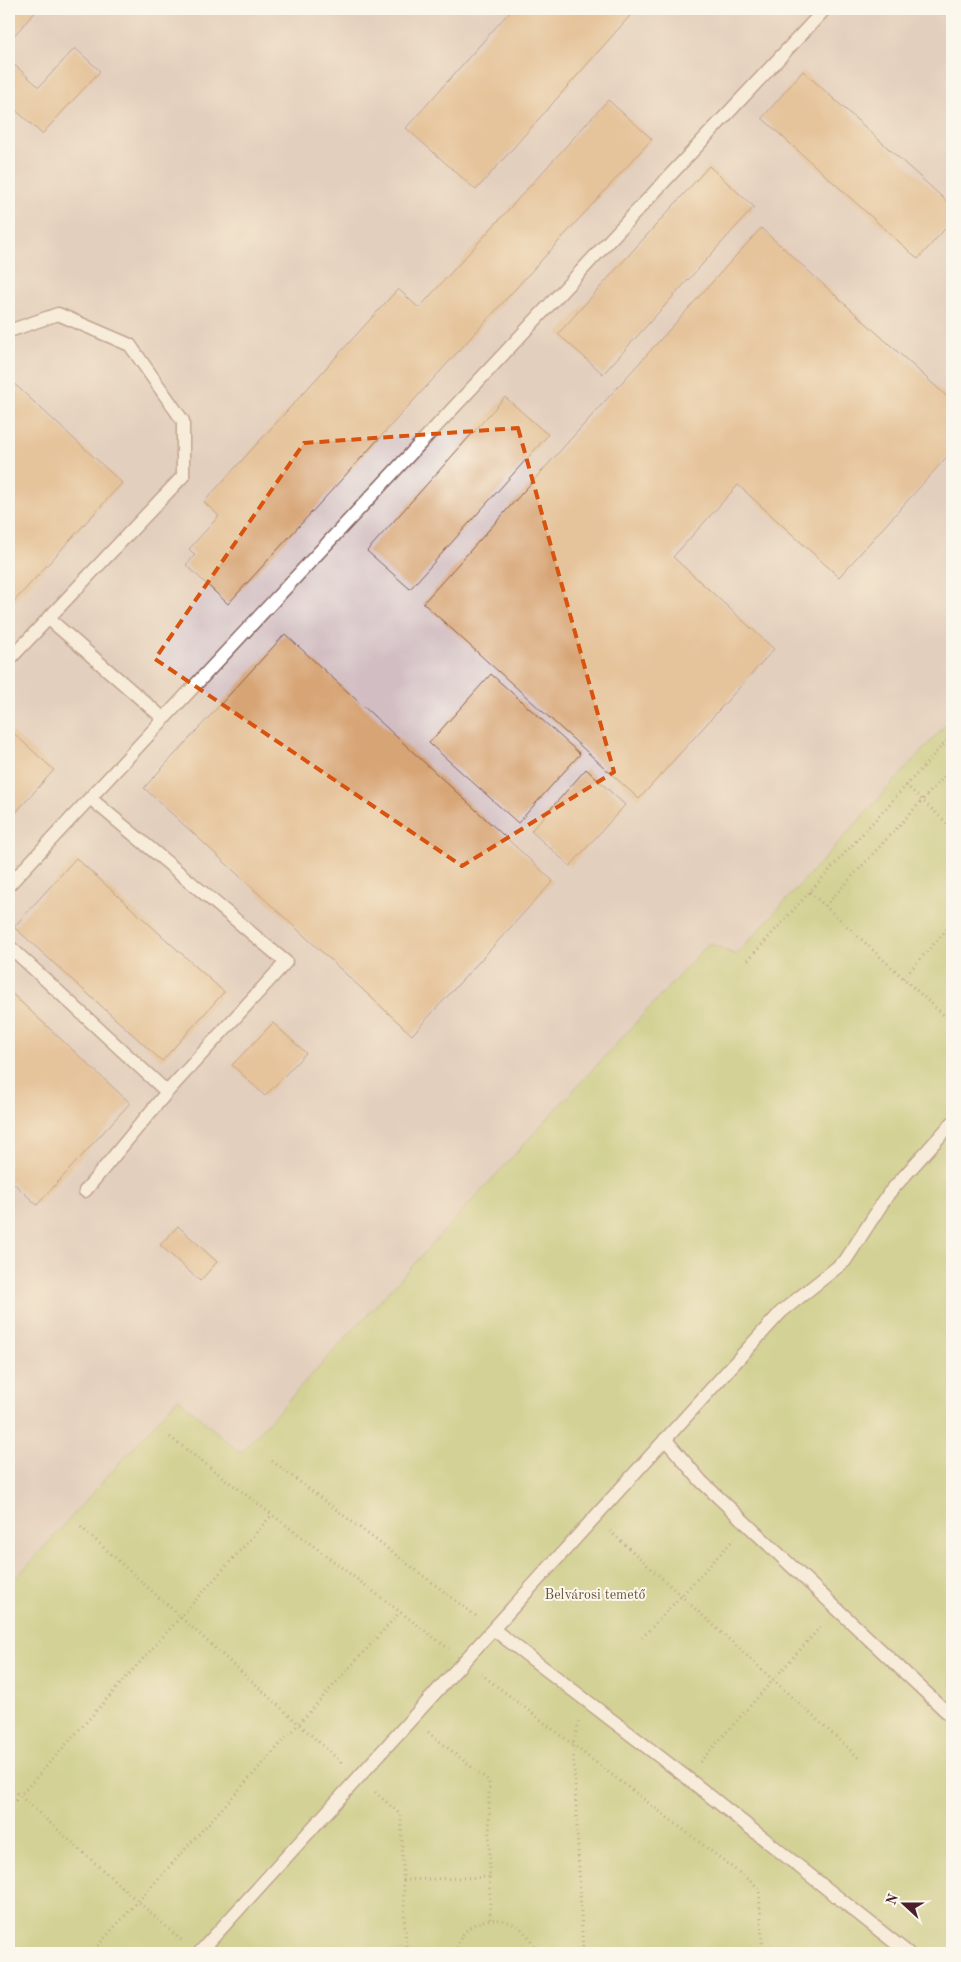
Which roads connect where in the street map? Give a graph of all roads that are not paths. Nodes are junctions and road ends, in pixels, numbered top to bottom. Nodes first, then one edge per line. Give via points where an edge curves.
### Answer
1 (825, 9) edge
2 (9, 331) edge
3 (48, 618) junction
4 (9, 660) edge
5 (164, 719) junction
6 (90, 798) junction
7 (9, 885) edge
8 (9, 946) edge
9 (167, 1092) junction
10 (952, 1123) edge
11 (85, 1191) dead end
12 (665, 1440) junction
13 (493, 1629) junction
14 (952, 1718) edge
15 (194, 1950) edge
16 (908, 1953) edge

1 - 5 lane
2 - 3 lane via 58,314 130,345 183,421 183,476
3 - 4 lane
3 - 5 lane
5 - 6 lane
6 - 7 lane
6 - 9 lane via 286,962
8 - 9 lane
9 - 11 lane
10 - 12 lane via 889,1192 845,1261 781,1312
12 - 13 lane
12 - 14 lane via 701,1481
13 - 15 lane
13 - 16 lane

